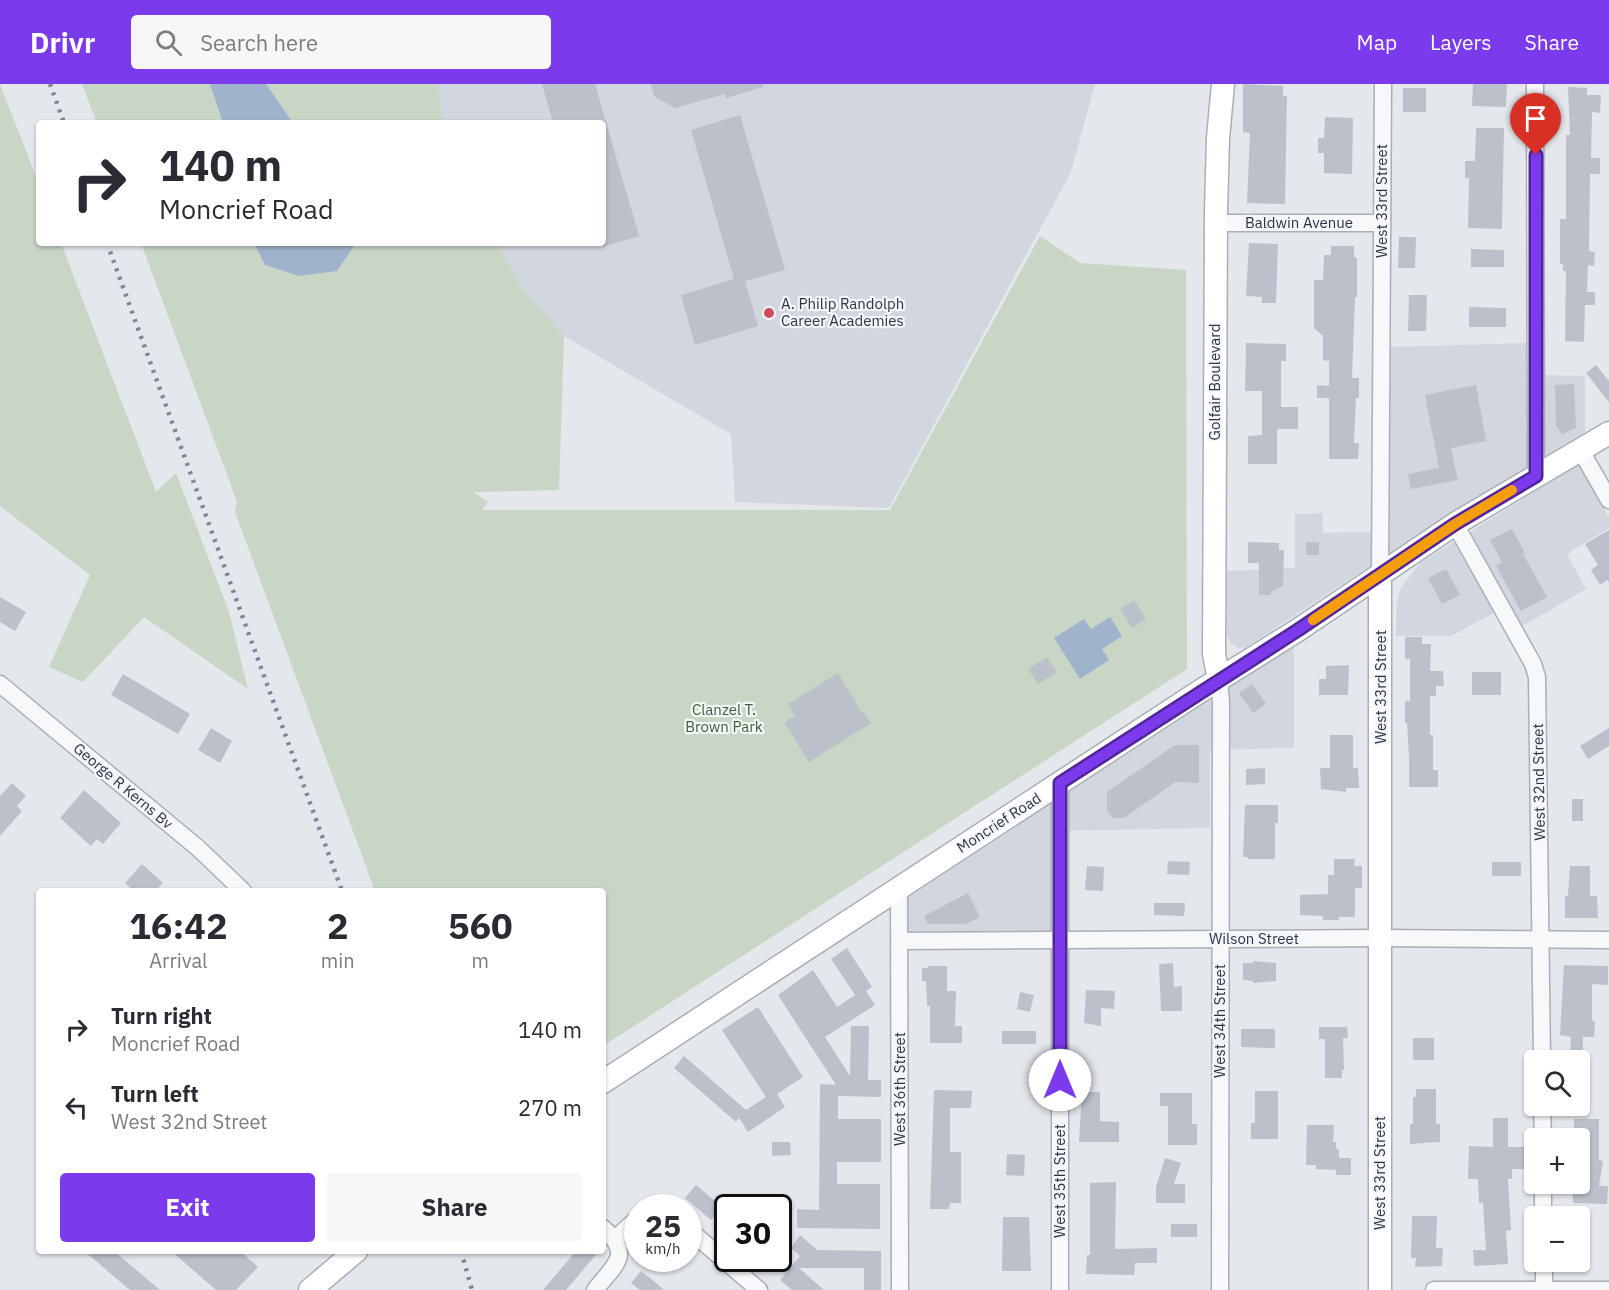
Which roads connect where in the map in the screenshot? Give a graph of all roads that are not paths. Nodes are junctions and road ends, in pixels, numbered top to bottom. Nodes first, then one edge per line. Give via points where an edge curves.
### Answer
1 (1223, 84) edge
2 (1383, 84) edge
3 (1535, 84) edge
4 (1216, 223) junction
5 (1382, 223) junction
6 (1609, 433) edge
7 (1580, 449) junction
8 (1536, 476) junction
9 (1609, 500) edge
10 (1455, 524) junction
11 (1380, 575) junction
12 (1219, 680) junction
13 (0, 684) edge
14 (1060, 783) junction
15 (240, 888) edge
16 (899, 889) junction
17 (1381, 938) junction
18 (1060, 940) junction
19 (1220, 940) junction
20 (1541, 940) junction
21 (1609, 940) edge
22 (900, 941) junction
23 (1542, 1050) edge
24 (606, 1080) edge
25 (624, 1226) edge
26 (609, 1234) edge
27 (702, 1242) edge
28 (352, 1254) edge
29 (1544, 1272) edge
30 (597, 1289) edge
31 (1544, 1289) edge
32 (310, 1290) edge
33 (759, 1290) edge
34 (900, 1290) edge
35 (1060, 1290) edge
36 (1220, 1290) edge
37 (1380, 1290) edge
38 (1434, 1290) edge
39 (1609, 1290) edge

1 - 4 main road, Golfair Boulevard
2 - 5 street, West 33rd Street
3 - 8 street
4 - 5 street, Baldwin Avenue
4 - 12 main road, Golfair Boulevard via 1214,654
5 - 11 street, West 33rd Street
6 - 7 main road, Moncrief Road
7 - 8 main road, Moncrief Road
7 - 9 street
8 - 10 main road, Moncrief Road
10 - 11 main road, Moncrief Road
10 - 20 street, West 32nd Street via 1537,677
11 - 12 main road, Moncrief Road
11 - 17 main road, West 33rd Street
12 - 14 main road, Moncrief Road
12 - 19 street, West 34th Street
13 - 15 street, George R Kerns Bv via 198,848
14 - 16 main road, Moncrief Road
14 - 18 street, West 35th Street
16 - 22 street, West 36th Street
16 - 24 main road, Moncrief Road
17 - 19 street, Wilson Street
17 - 20 street, Wilson Street
17 - 37 main road, West 33rd Street
18 - 19 street, Wilson Street
18 - 22 street, Wilson Street
18 - 35 street, West 35th Street
19 - 36 street, West 34th Street
20 - 21 street, Wilson Street
20 - 23 street, West 32nd Street
22 - 34 street, West 36th Street
25 - 26 street
26 - 30 street via 620,1253 619,1261
27 - 33 street
28 - 32 main road
29 - 31 street
31 - 38 street
31 - 39 street

